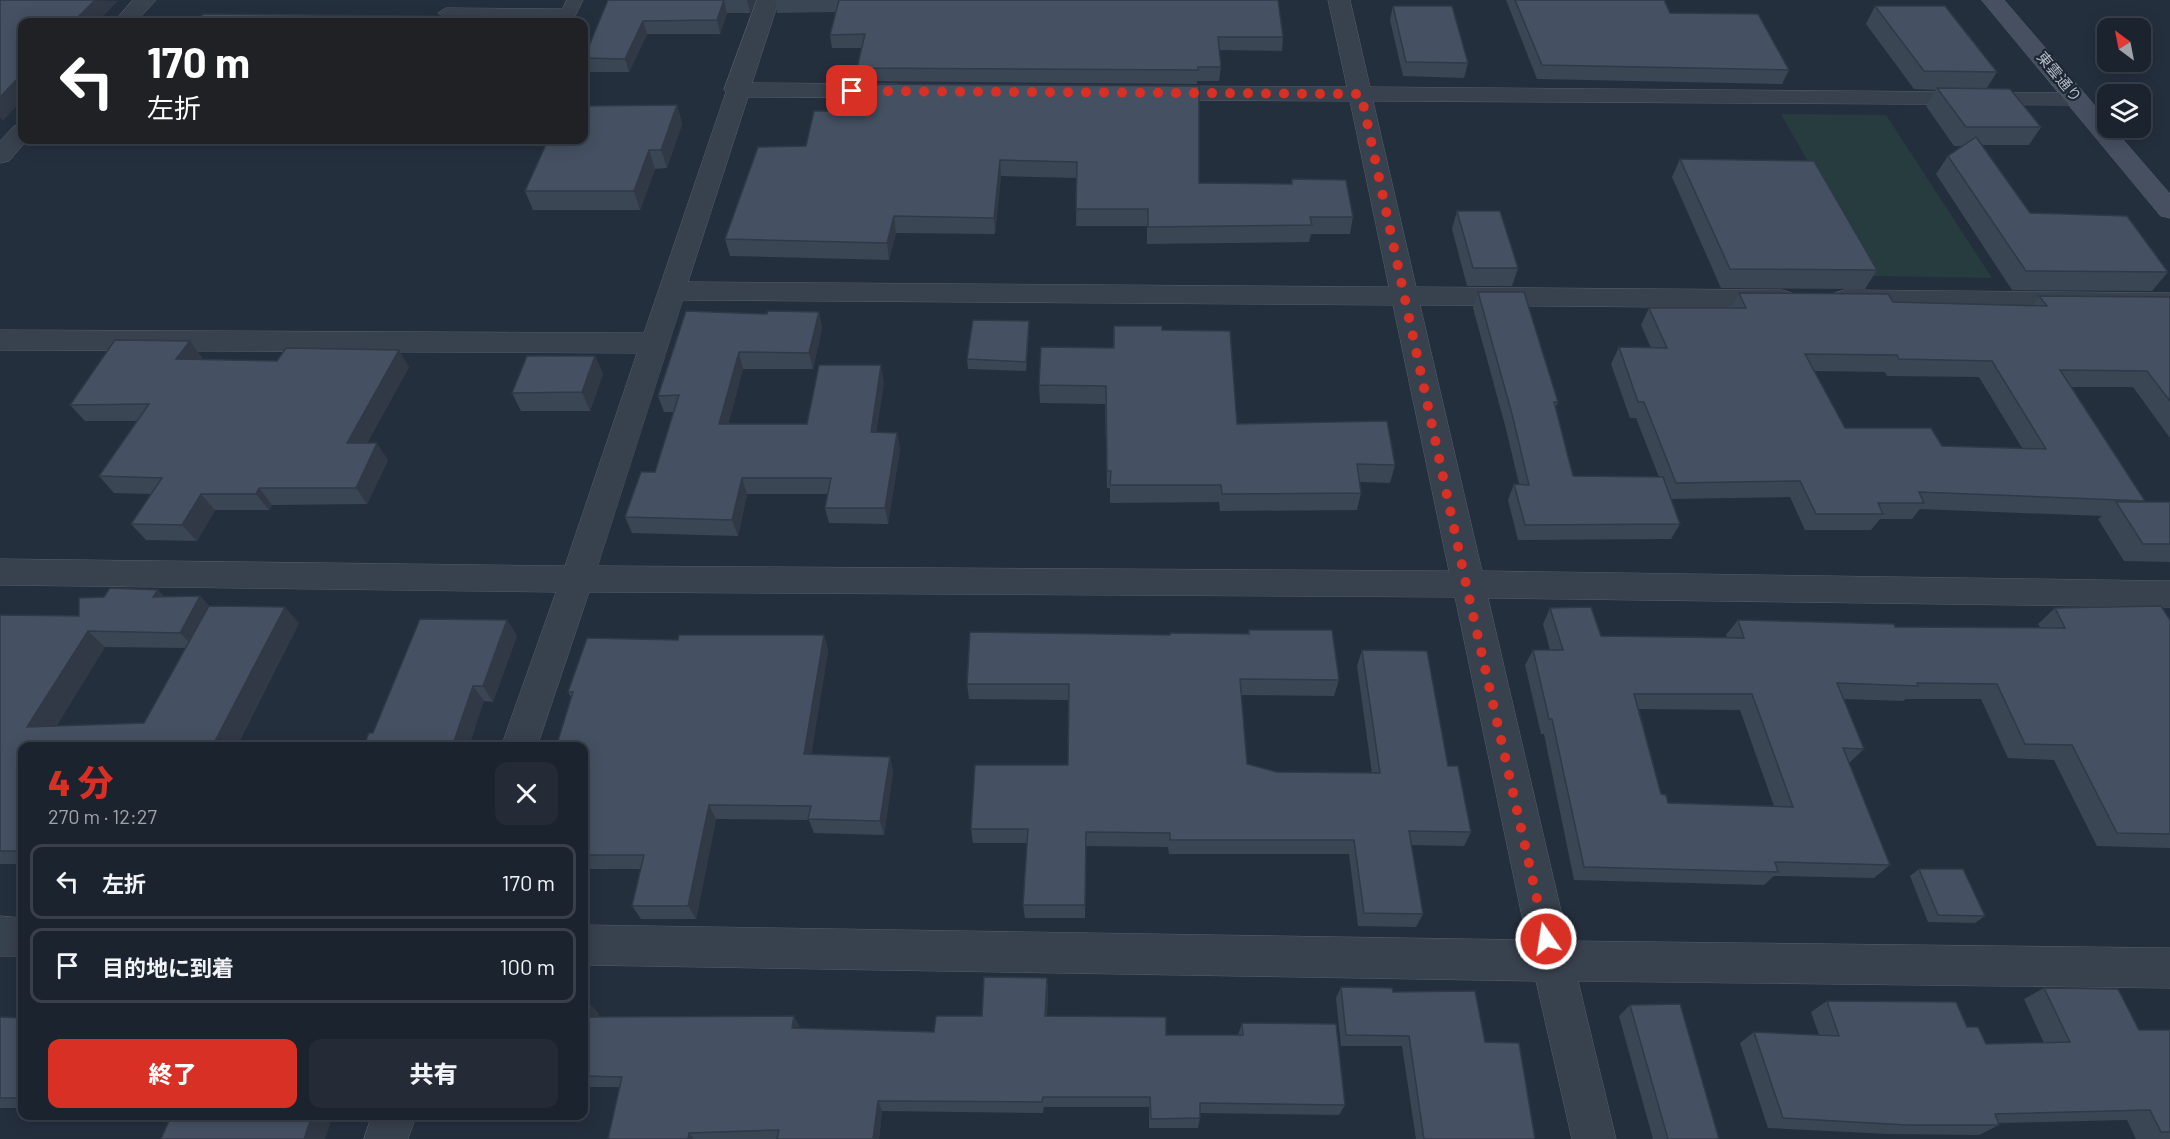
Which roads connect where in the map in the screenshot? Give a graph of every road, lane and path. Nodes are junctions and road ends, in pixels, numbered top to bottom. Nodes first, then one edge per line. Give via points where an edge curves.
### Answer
1 (145, 0) edge
2 (575, 0) edge
3 (768, 0) edge
4 (1340, 0) edge
5 (1993, 0) edge
6 (447, 12) edge
7 (128, 18) edge
8 (736, 90) junction
9 (913, 92) edge
10 (1137, 93) edge
11 (1361, 94) junction
12 (2076, 98) junction
13 (18, 136) edge
14 (0, 156) edge
15 (2170, 210) edge
16 (670, 291) junction
17 (1404, 296) junction
18 (2170, 302) edge
19 (0, 340) edge
20 (653, 343) junction
21 (0, 572) edge
22 (577, 579) junction
23 (1466, 584) junction
24 (2170, 594) edge
25 (521, 742) edge
26 (0, 936) edge
27 (18, 937) edge
28 (588, 945) edge
29 (1552, 961) junction
30 (2170, 968) edge
31 (393, 1120) edge
32 (386, 1139) edge
33 (1594, 1139) edge

1 - 7 street
2 - 6 lane via 568,14
3 - 8 street
4 - 11 street
5 - 12 street, 東雲通り
8 - 9 street
8 - 16 street
10 - 11 street
11 - 12 street
11 - 17 street
12 - 15 street, 東雲通り
13 - 14 street
16 - 17 street
16 - 20 street
17 - 18 street
17 - 23 street
19 - 20 street
20 - 22 street
21 - 22 street
22 - 23 street
22 - 25 street
23 - 24 street
23 - 29 street
26 - 27 street
28 - 29 street
29 - 30 street
29 - 33 street
31 - 32 street

